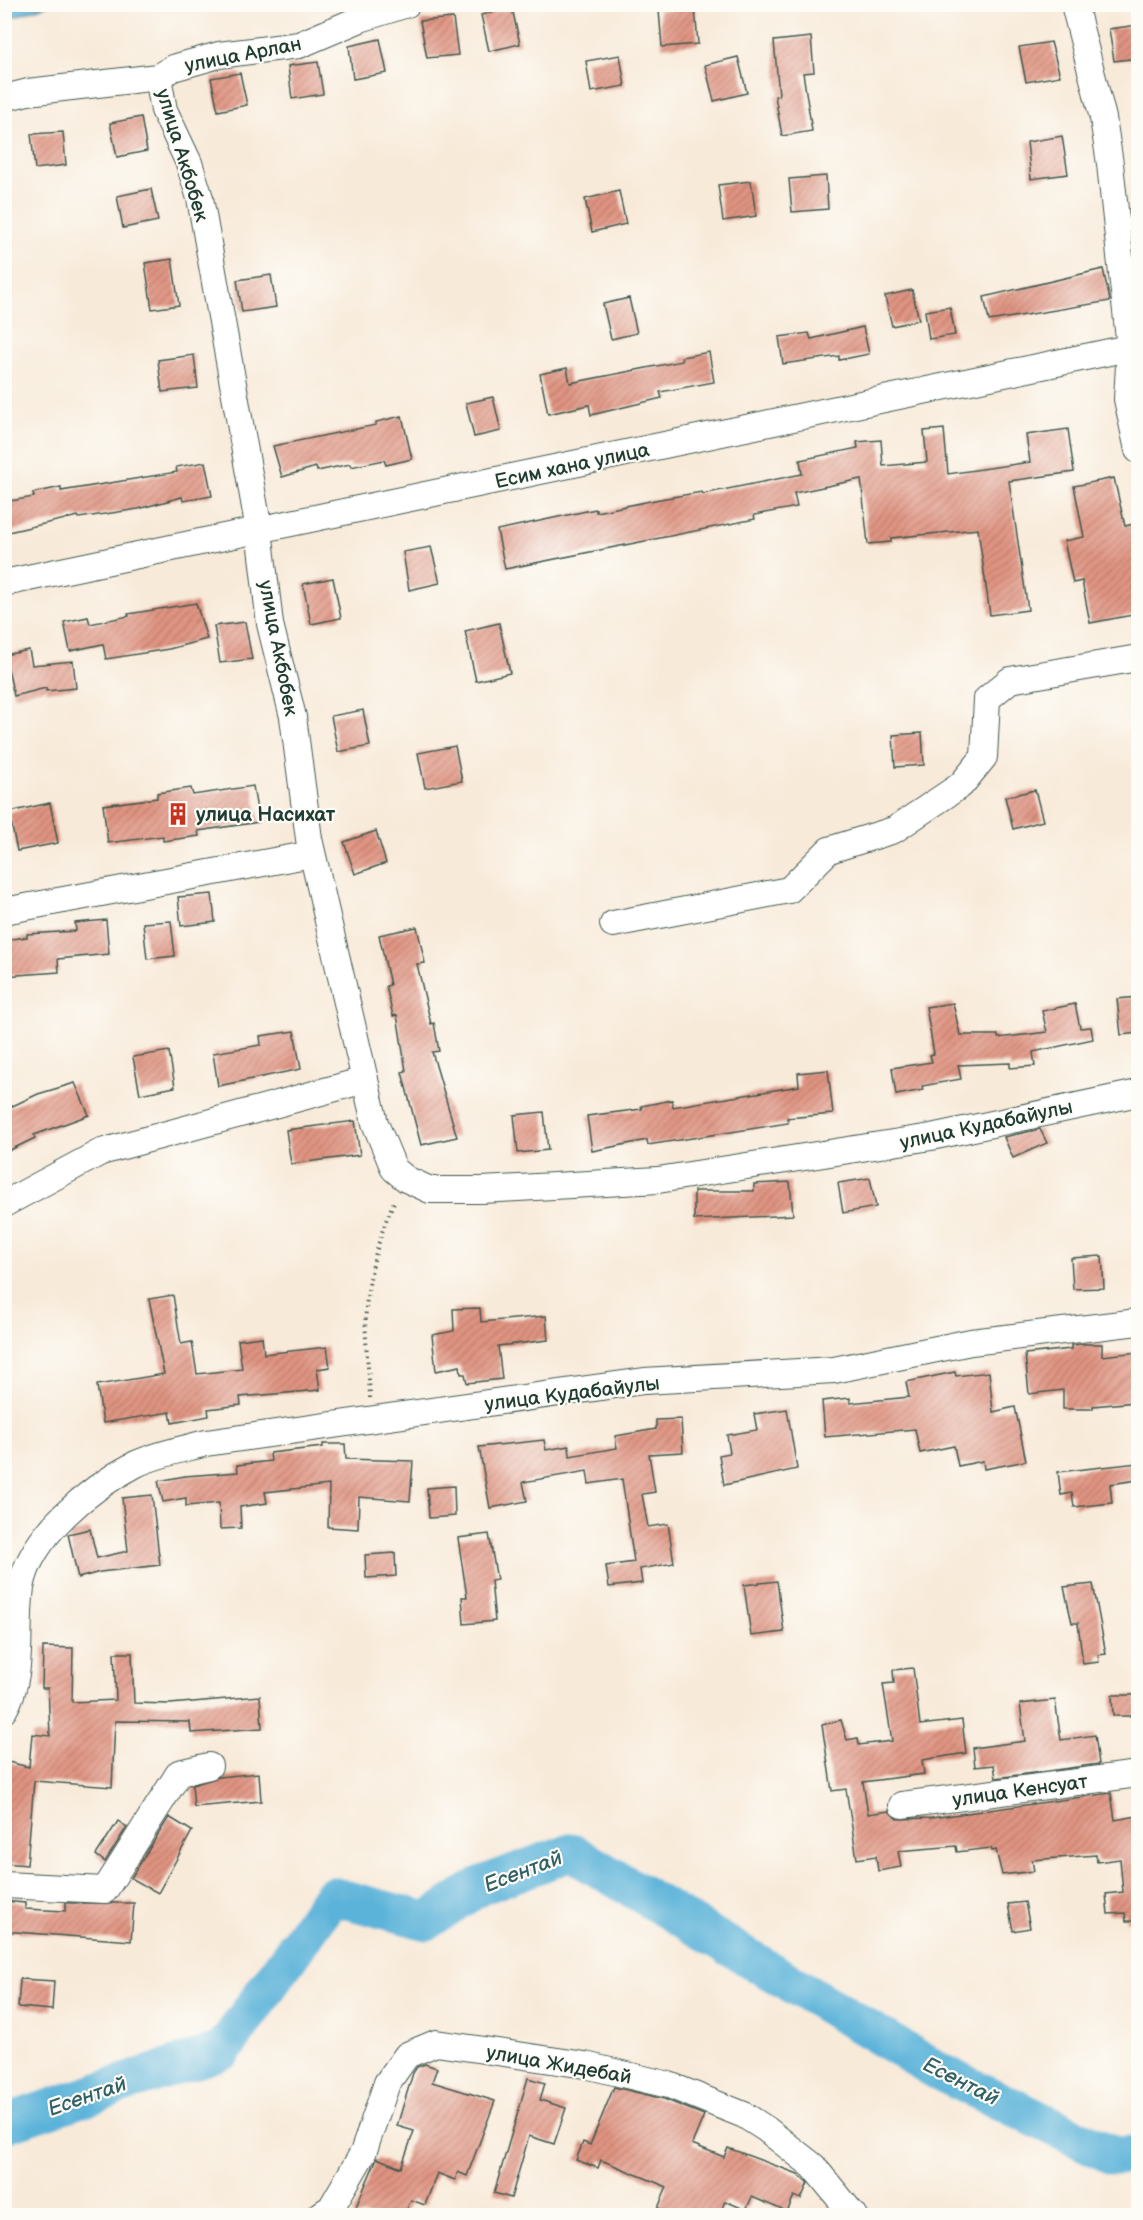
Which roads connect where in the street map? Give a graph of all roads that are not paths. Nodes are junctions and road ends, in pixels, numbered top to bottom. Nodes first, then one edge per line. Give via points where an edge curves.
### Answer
1 (407, 4) edge
2 (1074, 4) edge
3 (159, 77) junction
4 (4, 98) edge
5 (1134, 347) edge
6 (1138, 450) edge
7 (260, 530) junction
8 (4, 583) edge
9 (1138, 658) edge
10 (312, 854) junction
11 (4, 911) edge
12 (613, 924) dead end
13 (365, 1080) junction
14 (1138, 1093) edge
15 (406, 1179) joint
16 (4, 1204) edge
17 (1138, 1322) edge
18 (4, 1710) edge
19 (209, 1766) dead end
20 (1138, 1774) edge
21 (902, 1805) dead end
22 (4, 1885) edge
23 (319, 2216) edge
24 (854, 2216) edge

1 - 3 street, улица Арлан via 300,45 219,55 173,68
2 - 5 street via 1103,118
3 - 4 street, улица Арлан
3 - 7 street, улица Акбобек via 164,110 189,163 200,198
5 - 6 street via 1127,399
5 - 7 street, Есим хана улица
7 - 8 street, Есим хана улица
7 - 10 street, улица Акбобек via 270,624 292,717
9 - 12 street via 1010,681 987,699 984,757 961,786 894,830 829,850 789,890
10 - 11 street
10 - 13 street, улица Акбобек
13 - 15 street, улица Акбобек via 375,1123 394,1168
13 - 16 street via 101,1152
14 - 15 street, улица Кудабайулы via 931,1137 658,1180 430,1190
17 - 18 street, улица Кудабайулы via 971,1342 834,1370 644,1382 372,1419 206,1443 138,1464 86,1495 37,1546 27,1563 21,1588 15,1686
19 - 22 street via 179,1773 105,1890
20 - 21 street, улица Кенсуат
23 - 24 street, улица Жидебай via 331,2208 363,2153 387,2083 407,2055 436,2043 606,2070 669,2085 744,2115 813,2166

